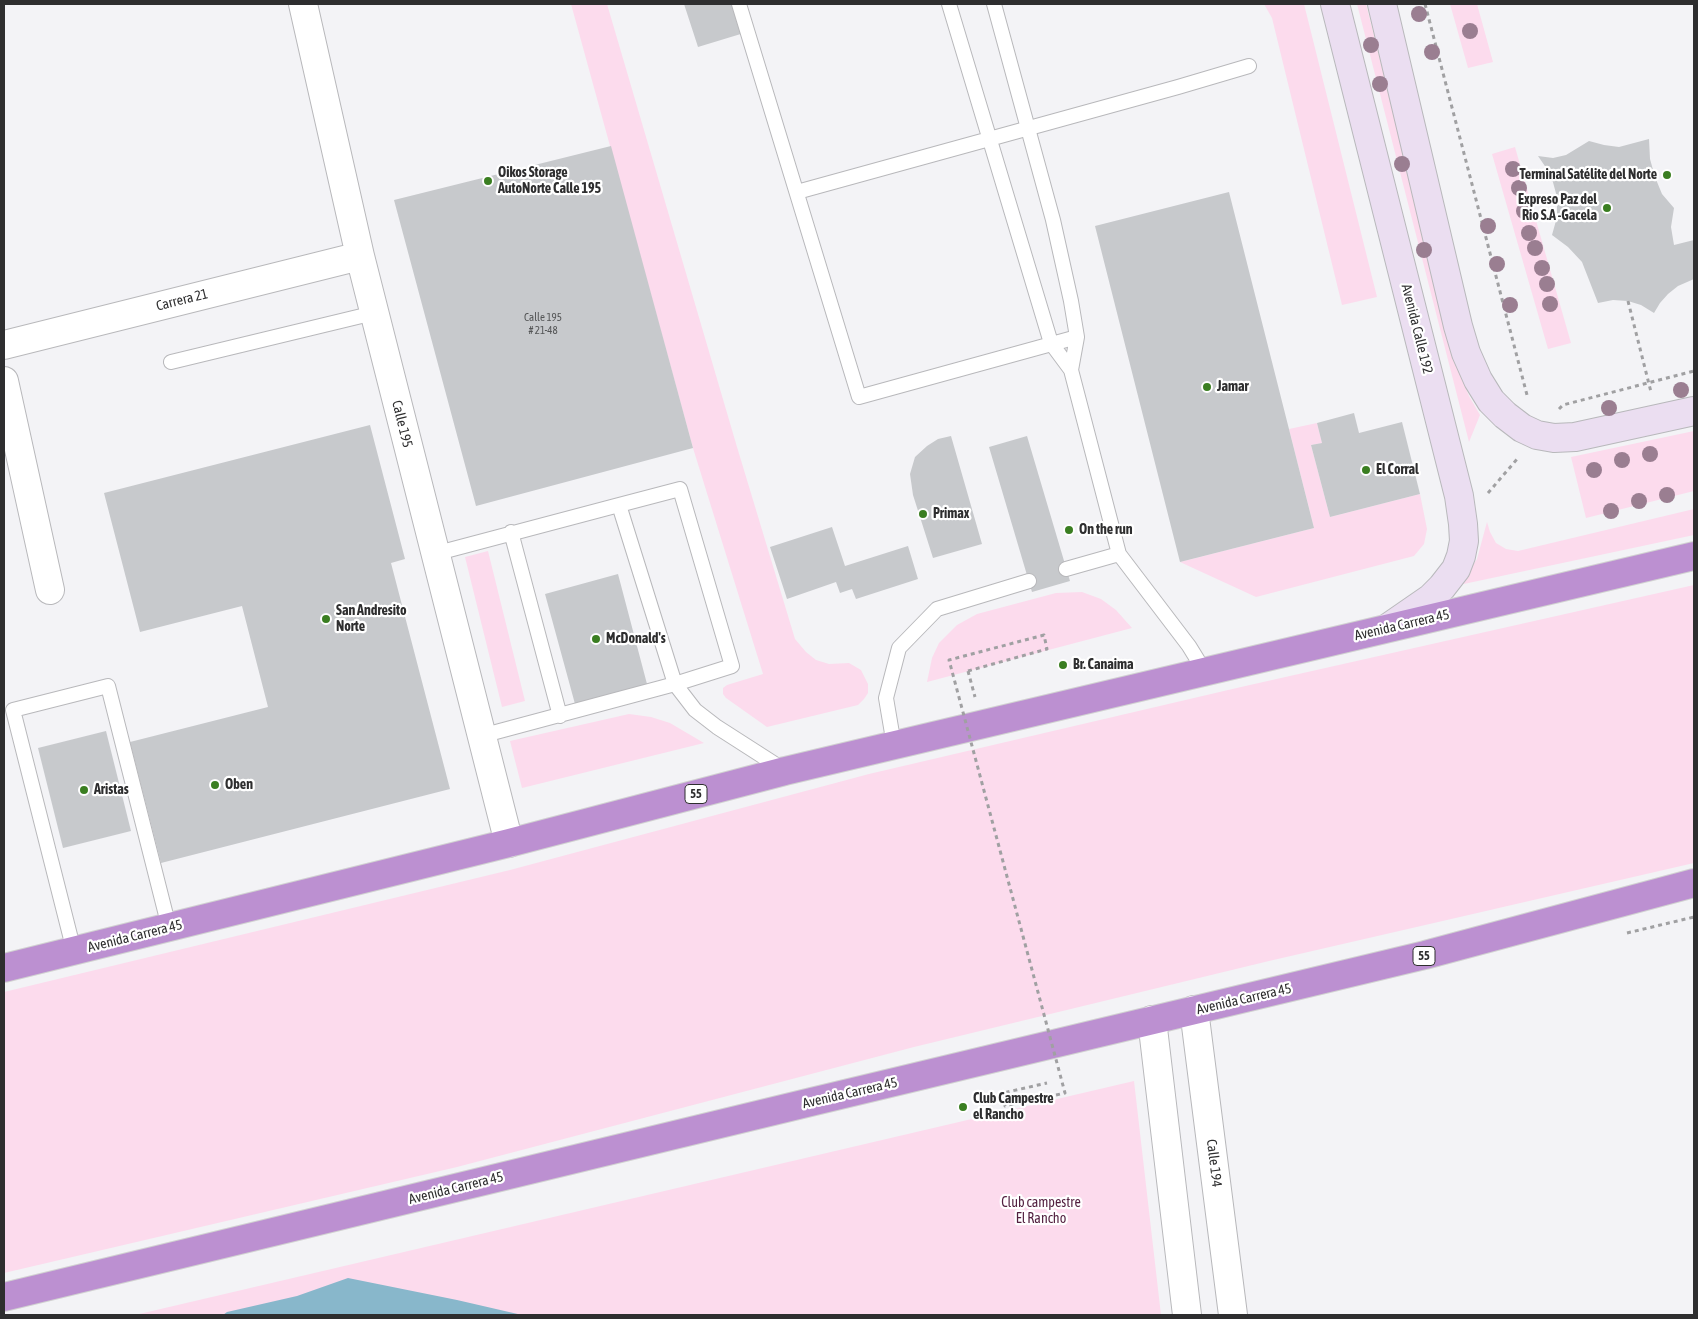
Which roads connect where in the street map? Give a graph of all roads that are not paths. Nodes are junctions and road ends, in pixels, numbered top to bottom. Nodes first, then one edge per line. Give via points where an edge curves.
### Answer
1 (304, 4) edge
2 (739, 4) edge
3 (950, 4) edge
4 (994, 4) edge
5 (1336, 4) edge
6 (1382, 4) edge
7 (1249, 66) dead end
8 (1028, 128) junction
9 (990, 139) junction
10 (797, 192) junction
11 (360, 256) junction
12 (374, 313) junction
13 (1077, 337) junction
14 (1051, 343) junction
15 (4, 345) edge
16 (171, 362) dead end
17 (1071, 370) junction
18 (4, 381) edge
19 (1694, 411) edge
20 (619, 505) junction
21 (511, 532) junction
22 (434, 554) junction
23 (1119, 554) junction
24 (1694, 556) edge
25 (1066, 569) dead end
26 (1029, 581) dead end
27 (50, 590) dead end
28 (1389, 628) junction
29 (1206, 672) junction
30 (675, 684) junction
31 (560, 716) junction
32 (481, 736) junction
33 (894, 745) junction
34 (785, 771) junction
35 (509, 843) junction
36 (1694, 883) edge
37 (169, 927) junction
38 (74, 951) junction
39 (4, 968) edge
40 (1194, 1010) junction
41 (1152, 1020) junction
42 (4, 1297) edge
43 (1187, 1315) edge
44 (1233, 1315) edge

1 - 11 street, Calle 195
2 - 10 lane
3 - 9 lane
4 - 8 lane
5 - 28 main road, Avenida Calle 192 via 1459,496 1463,524 1464,541 1456,569 1431,598
6 - 19 main road via 1458,326 1466,353 1491,401 1522,428 1554,438 1575,437
7 - 8 lane
8 - 9 lane
8 - 13 lane via 1053,220
9 - 10 lane
9 - 14 lane
10 - 14 lane via 859,397
11 - 12 street, Calle 195
11 - 15 street, Carrera 21
12 - 16 lane
12 - 22 street, Calle 195
13 - 14 lane
13 - 17 lane
14 - 17 lane
17 - 23 lane
18 - 27 street
20 - 21 lane
20 - 30 lane
20 - 30 lane via 680,489 732,666
21 - 22 lane
21 - 31 lane
22 - 32 street, Calle 195
23 - 25 lane
23 - 29 lane
24 - 28 highway, Avenida Carrera 45 / 55
26 - 33 lane via 937,609 899,648 886,698
28 - 29 highway, Avenida Carrera 45 / 55
29 - 33 highway, Avenida Carrera 45 / 55
30 - 31 lane
30 - 34 lane via 695,710 717,728
31 - 32 lane
32 - 35 street, Calle 195
33 - 34 highway, Avenida Carrera 45 / 55
34 - 35 highway, Avenida Carrera 45 / 55
35 - 37 highway, Avenida Carrera 45 / 55
36 - 40 highway, Avenida Carrera 45 / 55 via 1425,955
37 - 38 highway, Avenida Carrera 45 / 55
37 - 38 lane via 108,686 13,710
38 - 39 highway, Avenida Carrera 45 / 55
40 - 41 highway, Avenida Carrera 45 / 55
40 - 44 street, Calle 194
41 - 42 highway, Avenida Carrera 45 / 55
41 - 43 street

